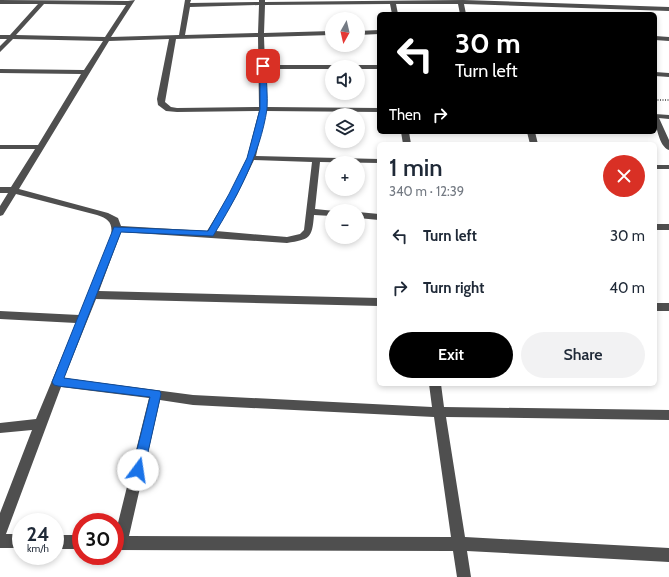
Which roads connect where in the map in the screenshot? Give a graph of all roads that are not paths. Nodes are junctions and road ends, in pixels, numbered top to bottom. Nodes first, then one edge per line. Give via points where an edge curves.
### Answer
1 (392, 0) edge
2 (460, 1) edge
3 (545, 1) edge
4 (0, 2) edge
5 (43, 2) edge
6 (98, 2) edge
7 (132, 2) edge
8 (187, 2) edge
9 (262, 2) edge
10 (612, 2) edge
11 (669, 9) edge
12 (395, 12) edge
13 (463, 12) edge
14 (614, 12) edge
15 (377, 32) edge
16 (325, 33) edge
17 (365, 33) edge
18 (261, 35) junction
19 (0, 37) edge
20 (11, 37) junction
21 (173, 37) junction
22 (182, 37) junction
23 (657, 38) edge
24 (108, 39) junction
25 (669, 39) edge
26 (0, 50) edge
27 (263, 66) junction
28 (325, 67) edge
29 (365, 67) edge
30 (377, 67) edge
31 (0, 71) edge
32 (86, 72) junction
33 (657, 74) edge
34 (669, 75) edge
35 (263, 109) junction
36 (377, 110) edge
37 (657, 117) edge
38 (669, 117) edge
39 (657, 121) edge
40 (0, 147) edge
41 (41, 147) junction
42 (669, 148) edge
43 (251, 158) junction
44 (316, 160) junction
45 (377, 161) edge
46 (657, 167) edge
47 (669, 167) edge
48 (0, 190) edge
49 (13, 190) junction
50 (312, 212) junction
51 (0, 213) edge
52 (325, 213) edge
53 (365, 216) edge
54 (377, 217) edge
55 (657, 227) edge
56 (669, 227) edge
57 (117, 229) junction
58 (210, 234) junction
59 (92, 295) junction
60 (377, 302) edge
61 (657, 307) edge
62 (669, 307) edge
63 (0, 315) edge
64 (82, 319) junction
65 (58, 382) junction
66 (436, 386) edge
67 (156, 394) junction
68 (440, 412) junction
69 (669, 415) edge
70 (40, 424) junction
71 (0, 428) edge
72 (124, 519) edge
73 (0, 531) edge
74 (0, 541) edge
75 (12, 541) edge
76 (124, 543) edge
77 (459, 544) junction
78 (669, 555) edge
79 (464, 577) edge

1 - 2 street
1 - 9 street
1 - 12 street
2 - 3 street
2 - 13 street
3 - 10 street
4 - 5 street
5 - 6 street
5 - 20 street
6 - 7 street
7 - 24 street
8 - 9 street
8 - 22 street
9 - 18 street
10 - 11 street
10 - 14 street
15 - 17 street
16 - 18 street
18 - 22 street
18 - 27 street
19 - 20 street
20 - 24 street
20 - 26 street
21 - 22 street
21 - 24 street
21 - 35 street via 161,104 178,110
23 - 25 street
24 - 32 street
27 - 28 street
27 - 35 street
29 - 30 street
31 - 32 street
32 - 41 street
33 - 34 street
35 - 36 street
35 - 43 street
37 - 38 street
39 - 42 street
40 - 41 street
41 - 49 street
43 - 44 street
43 - 58 street
44 - 45 street
44 - 50 street
46 - 47 street
48 - 49 street
49 - 51 street
49 - 57 street via 112,217
50 - 52 street
50 - 58 street via 308,231 297,239
53 - 54 street
55 - 56 street
57 - 58 street
57 - 59 street
59 - 60 street
59 - 64 street
61 - 62 street
63 - 64 street
64 - 65 street
65 - 67 street
65 - 70 street
66 - 68 street
67 - 68 street via 193,400
67 - 72 street
68 - 69 street
68 - 77 street
70 - 71 street
70 - 73 street
74 - 75 street
76 - 77 street
77 - 78 street
77 - 79 street

